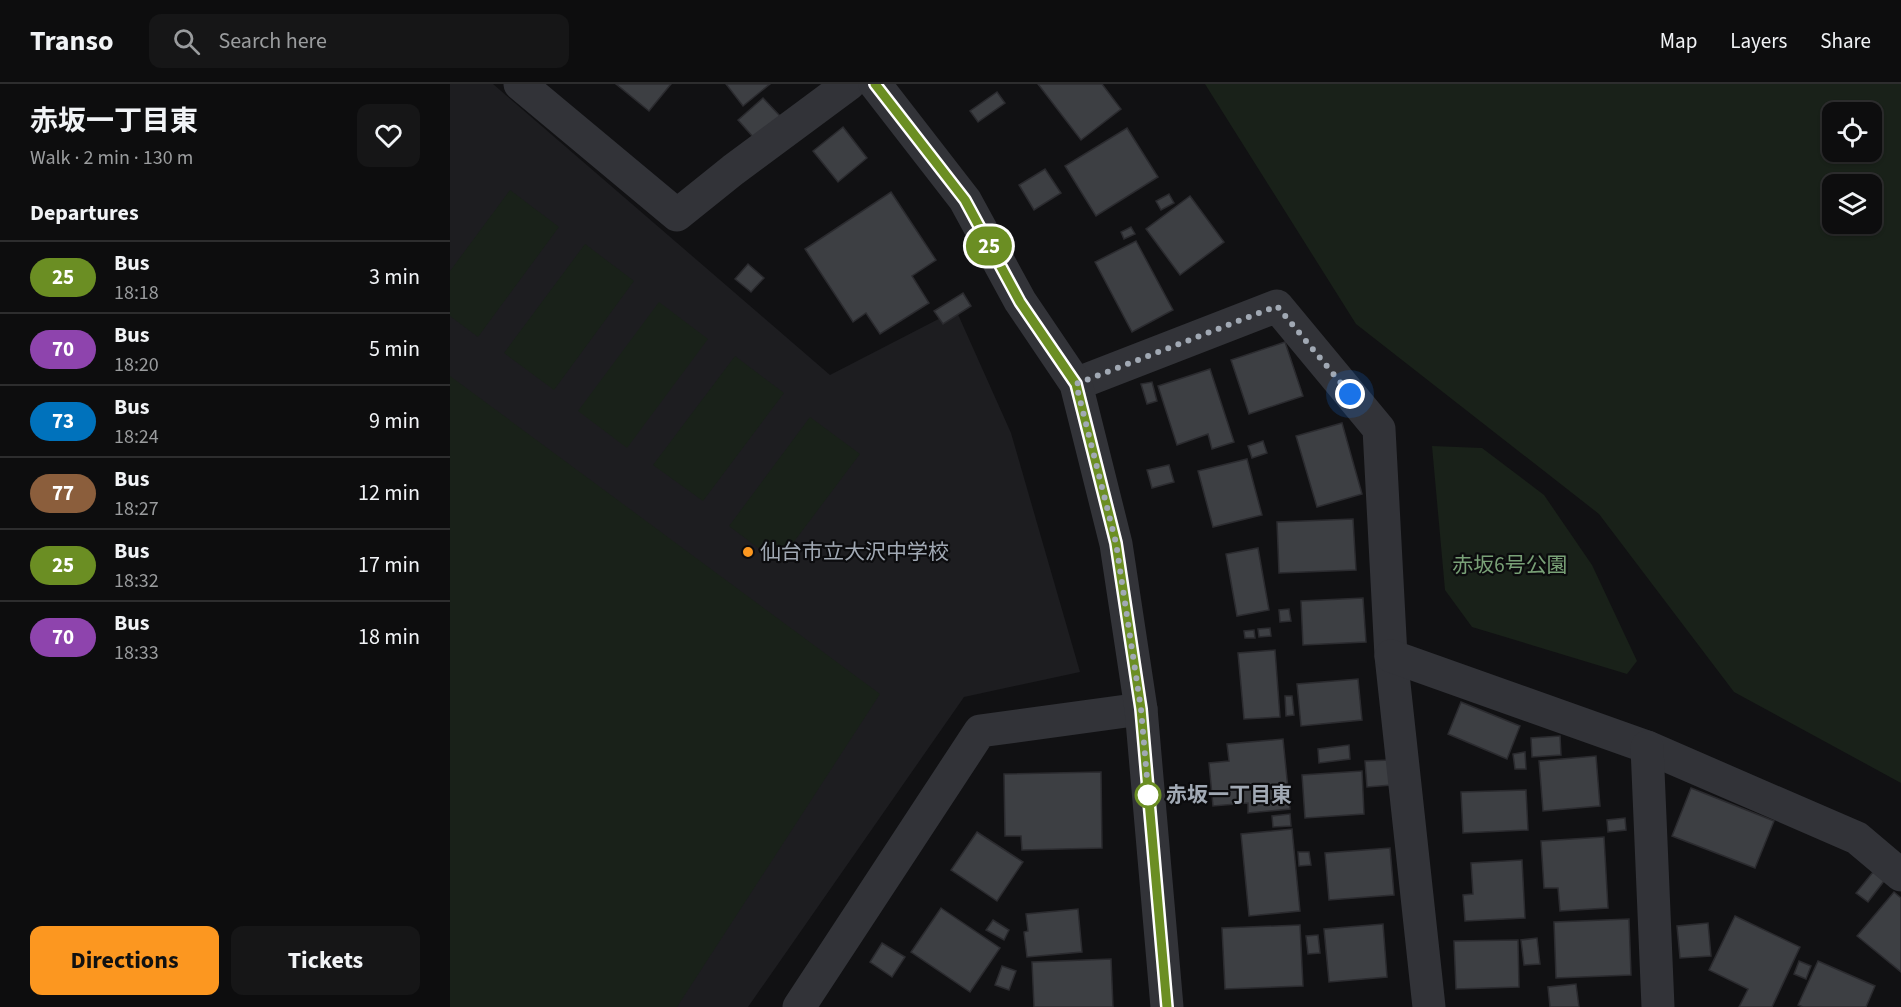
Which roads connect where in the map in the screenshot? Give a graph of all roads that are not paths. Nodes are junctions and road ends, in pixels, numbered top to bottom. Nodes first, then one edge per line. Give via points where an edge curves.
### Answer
1 (520, 84) edge
2 (849, 84) edge
3 (875, 84) edge
4 (1076, 384) junction
5 (1391, 656) junction
6 (1141, 709) junction
7 (1647, 747) junction
8 (1901, 875) edge
9 (799, 1007) edge
10 (1167, 1007) edge
11 (1429, 1007) edge
12 (1658, 1007) edge

1 - 2 street via 677,215
3 - 4 street via 965,200 1020,302
4 - 5 street via 1277,306 1379,429
4 - 6 street via 1116,543
5 - 7 street
5 - 11 street
6 - 9 street via 980,731
6 - 10 street
7 - 8 street via 1857,838
7 - 12 street

